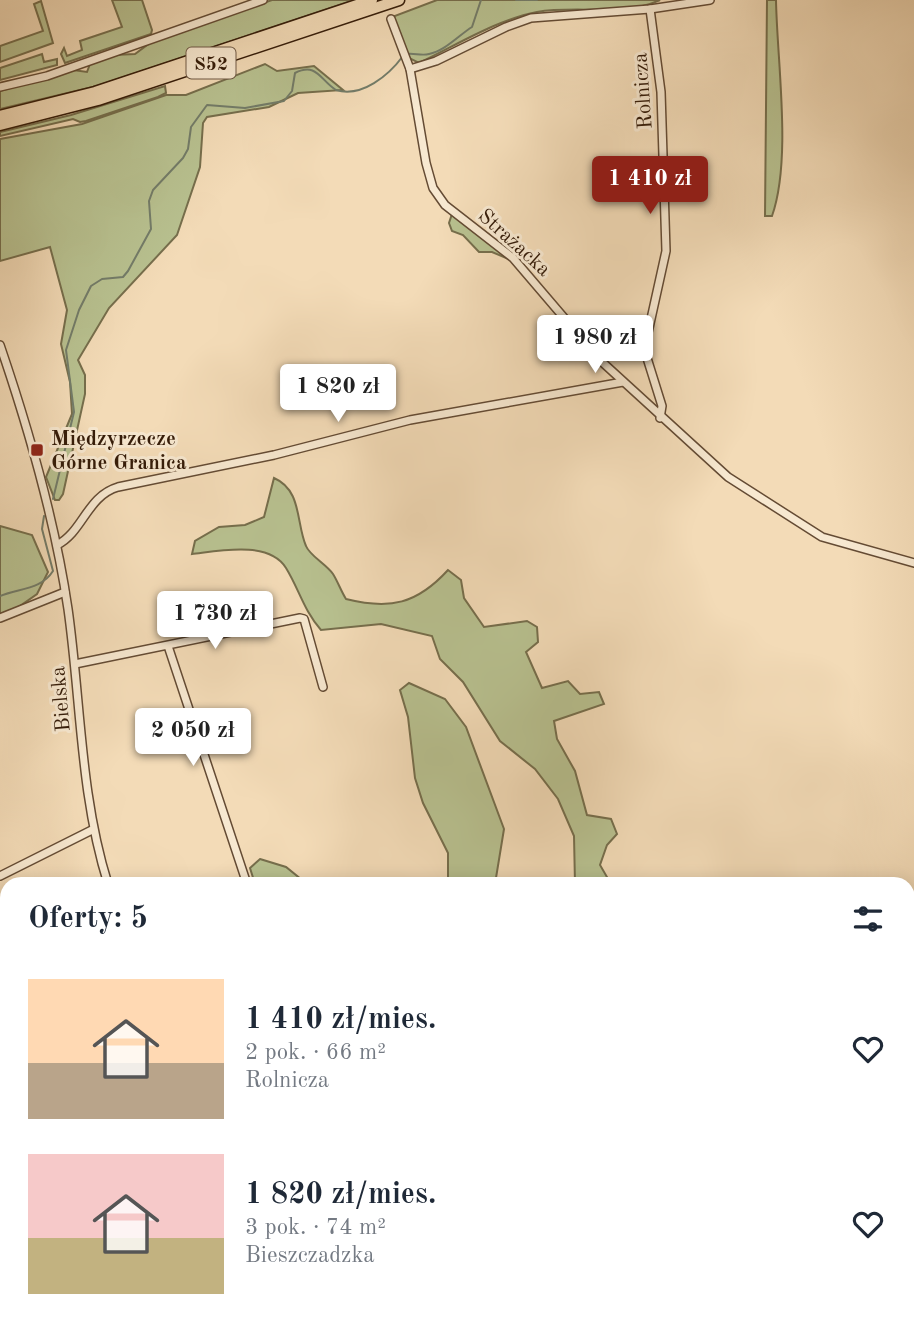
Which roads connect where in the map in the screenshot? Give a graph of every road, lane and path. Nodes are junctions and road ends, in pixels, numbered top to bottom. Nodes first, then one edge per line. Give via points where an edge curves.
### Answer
1 (263, 0) edge
2 (372, 0) edge
3 (400, 0) edge
4 (710, 0) edge
5 (650, 9) junction
6 (391, 19) dead end
7 (410, 69) junction
8 (0, 87) edge
9 (0, 116) edge
10 (0, 125) edge
11 (0, 345) edge
12 (0, 352) edge
13 (5, 361) junction
14 (623, 382) junction
15 (660, 418) junction
16 (57, 545) junction
17 (914, 563) edge
18 (65, 592) junction
19 (0, 618) edge
20 (168, 646) junction
21 (75, 664) junction
22 (323, 687) dead end
23 (92, 830) junction
24 (0, 876) edge
25 (106, 877) edge
26 (245, 877) edge

1 - 8 street via 47,76
2 - 9 highway, S52 via 94,92
3 - 10 highway, S52 via 98,100
4 - 5 street
5 - 7 street via 531,18
5 - 15 street, Rolnicza via 661,92 666,251 647,337 647,358 662,406
6 - 7 street, Strażacka
7 - 14 street, Strażacka via 433,188 445,205 513,258
11 - 13 street
12 - 13 street
13 - 16 street, Bielska
14 - 15 street, Strażacka
14 - 16 street via 422,417 277,454 118,487 99,496 67,540
15 - 17 street, Strażacka via 728,477 808,530
16 - 18 street, Bielska
18 - 19 street
18 - 21 street, Bielska
20 - 21 street
20 - 22 street via 304,619
20 - 26 street
21 - 23 street, Bielska
23 - 24 street
23 - 25 street, Bielska

